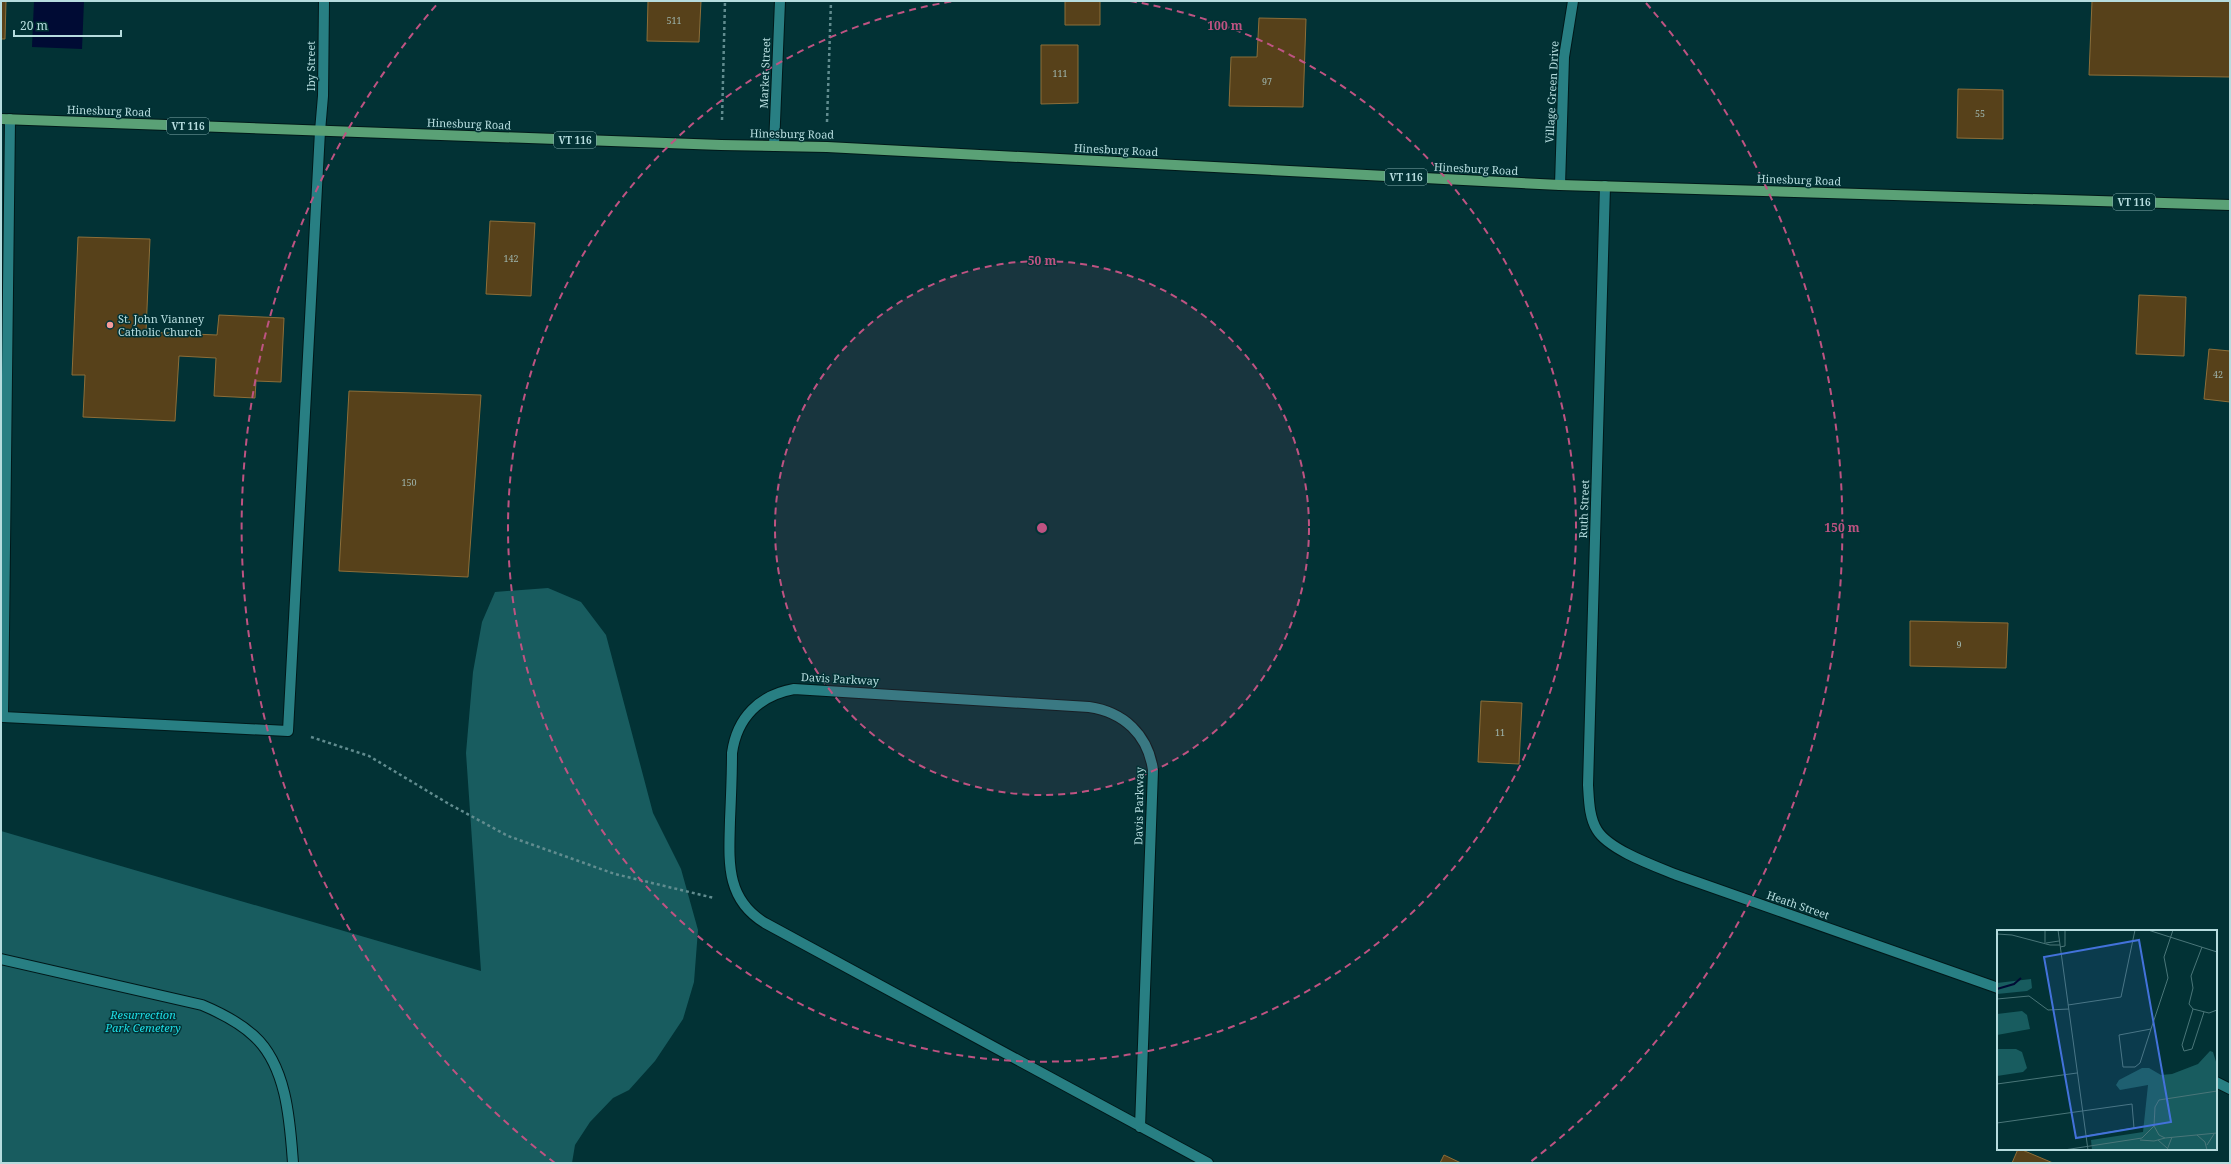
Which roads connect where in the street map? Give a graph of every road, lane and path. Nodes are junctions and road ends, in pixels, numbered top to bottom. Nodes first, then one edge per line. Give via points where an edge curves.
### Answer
1 (324, 1) edge
2 (725, 1) edge
3 (780, 1) edge
4 (831, 1) edge
5 (1573, 1) edge
6 (5, 119) edge
7 (320, 130) junction
8 (721, 145) junction
9 (774, 146) junction
10 (827, 147) junction
11 (1560, 186) junction
12 (1605, 186) junction
13 (2230, 205) edge
14 (288, 731) junction
15 (1597, 830) joint
16 (740, 900) junction
17 (1, 959) edge
18 (1997, 988) edge
19 (2217, 1082) edge
20 (2230, 1089) edge
21 (1140, 1127) junction
22 (293, 1163) edge
23 (1208, 1163) edge

1 - 7 street, Iby Street
2 - 8 path
3 - 9 street, Market Street
4 - 10 path
5 - 11 street, Village Green Drive via 1564,57
6 - 7 main road, Hinesburg Road / VT 116
6 - 14 street via 3,717
7 - 8 main road, Hinesburg Road / VT 116
7 - 14 street, Iby Street
8 - 9 main road, Hinesburg Road / VT 116
9 - 10 main road, Hinesburg Road / VT 116
10 - 11 main road, Hinesburg Road / VT 116
11 - 12 main road, Hinesburg Road / VT 116
12 - 13 main road, Hinesburg Road / VT 116
12 - 15 street, Ruth Street via 1588,785 1590,808
14 - 16 path via 369,756 508,836 615,874 705,896
15 - 18 street, Heath Street via 1617,847 1642,861
16 - 21 street, Davis Parkway via 747,910 765,923
16 - 21 street, Davis Parkway via 731,878 729,856 734,742 748,713 755,705 774,694 794,688 1089,707 1120,717 1143,739 1153,770
17 - 22 street via 202,1004 228,1017 255,1037 276,1067 290,1116
19 - 20 street
21 - 23 street, Davis Parkway

